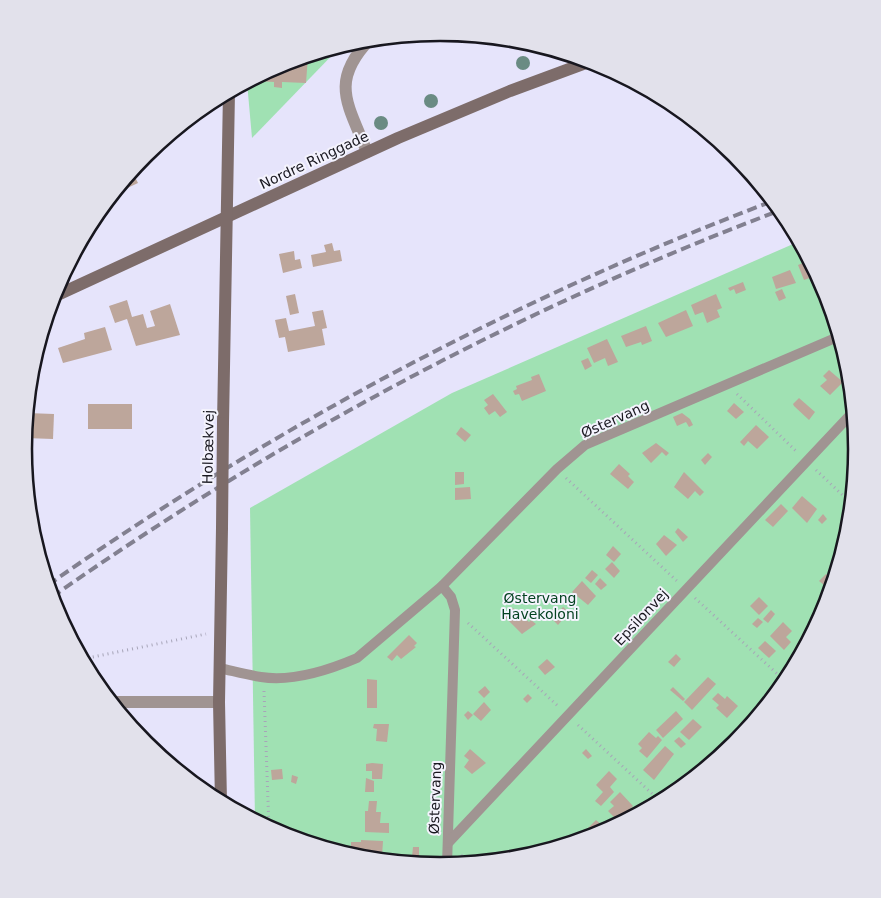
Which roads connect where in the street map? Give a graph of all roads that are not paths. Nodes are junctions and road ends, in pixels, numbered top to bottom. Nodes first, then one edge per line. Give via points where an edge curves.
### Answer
1 (361, 49) edge
2 (579, 65) edge
3 (228, 102) edge
4 (367, 152) junction
5 (226, 218) junction
6 (65, 292) edge
7 (834, 339) edge
8 (848, 418) edge
9 (442, 586) junction
10 (219, 668) junction
11 (121, 702) edge
12 (219, 702) junction
13 (221, 792) edge
14 (448, 843) junction
15 (447, 857) edge

1 - 4 street via 346,76 345,96
2 - 4 street, Nordre Ringgade
3 - 5 street, Holbækvej
4 - 5 street, Nordre Ringgade
5 - 6 street, Nordre Ringgade
5 - 10 street, Holbækvej, bridge
7 - 9 lane, Østervang via 585,445 557,469
8 - 14 lane, Epsilonvej
9 - 10 lane, Østervang via 357,658 341,665 299,676 263,678
9 - 14 lane, Østervang via 451,597 455,610
10 - 12 street, Holbækvej
11 - 12 street
12 - 13 street, Holbækvej
14 - 15 lane, Østervang

